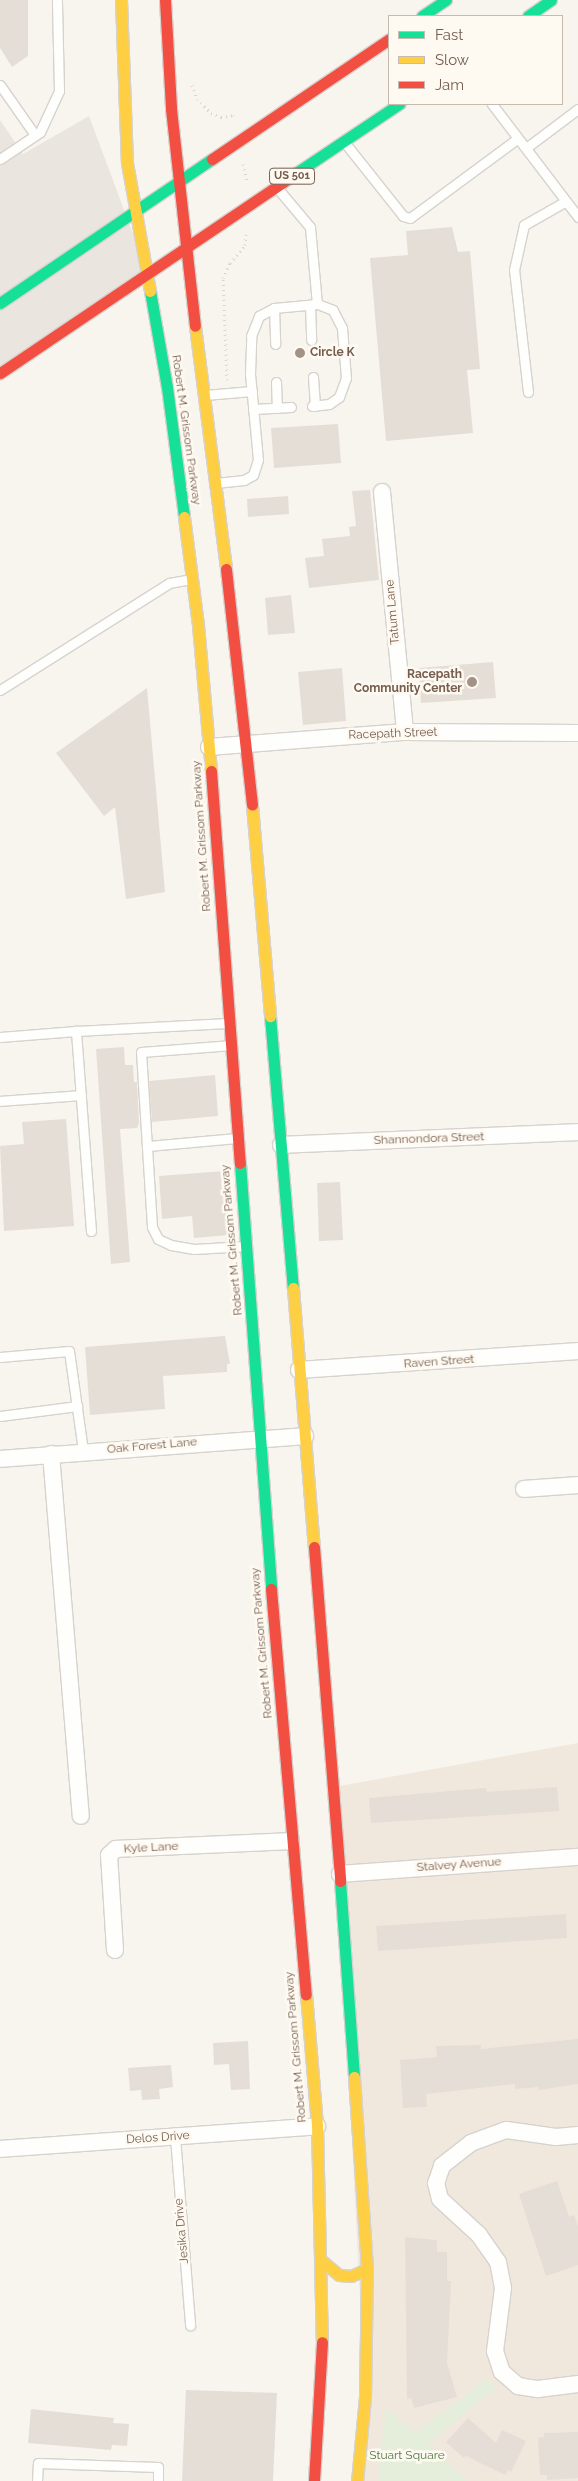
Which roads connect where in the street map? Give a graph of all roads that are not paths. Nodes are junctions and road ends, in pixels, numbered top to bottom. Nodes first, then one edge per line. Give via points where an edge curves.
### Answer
1 (57, 0) edge
2 (121, 0) edge
3 (165, 0) edge
4 (446, 0) edge
5 (551, 0) edge
6 (424, 15) edge
7 (529, 15) edge
8 (388, 40) edge
9 (0, 85) edge
10 (397, 105) edge
11 (493, 105) edge
12 (578, 109) edge
13 (35, 135) junction
14 (518, 138) junction
15 (343, 141) junction
16 (526, 148) junction
17 (0, 159) edge
18 (180, 183) junction
19 (276, 187) junction
20 (566, 201) junction
21 (135, 212) junction
22 (578, 217) edge
23 (186, 248) junction
24 (148, 274) junction
25 (0, 303) edge
26 (313, 305) junction
27 (274, 308) junction
28 (312, 340) dead end
29 (275, 344) dead end
30 (0, 373) edge
31 (313, 377) dead end
32 (276, 382) dead end
33 (252, 391) junction
34 (528, 392) dead end
35 (203, 395) junction
36 (291, 407) dead end
37 (278, 408) junction
38 (253, 409) junction
39 (214, 483) junction
40 (382, 492) dead end
41 (192, 579) junction
42 (0, 690) edge
43 (405, 732) junction
44 (578, 733) edge
45 (248, 744) junction
46 (209, 747) junction
47 (230, 1022) junction
48 (76, 1031) junction
49 (0, 1037) edge
50 (232, 1045) junction
51 (81, 1095) junction
52 (0, 1101) edge
53 (578, 1132) edge
54 (237, 1138) junction
55 (281, 1145) junction
56 (148, 1146) junction
57 (91, 1231) dead end
58 (246, 1246) junction
59 (578, 1351) edge
60 (0, 1357) edge
61 (299, 1370) junction
62 (77, 1406) junction
63 (0, 1416) edge
64 (305, 1436) junction
65 (258, 1437) junction
66 (84, 1451) junction
67 (51, 1454) junction
68 (0, 1459) edge
69 (578, 1485) edge
70 (524, 1489) dead end
71 (81, 1816) dead end
72 (291, 1841) junction
73 (578, 1857) edge
74 (340, 1874) junction
75 (115, 1950) dead end
76 (317, 2126) junction
77 (578, 2135) edge
78 (175, 2137) junction
79 (0, 2149) edge
80 (320, 2260) junction
81 (367, 2270) junction
82 (190, 2325) dead end
83 (578, 2384) edge
84 (37, 2481) edge
85 (158, 2481) edge
86 (314, 2481) edge
87 (357, 2481) edge

1 - 13 lane via 59,90 40,132
2 - 21 main road, Robert M. Grissom Parkway via 124,121
3 - 18 main road, Robert M. Grissom Parkway
4 - 6 main road
5 - 7 main road
8 - 18 main road
9 - 13 lane
10 - 15 main road, US 501
11 - 14 lane
12 - 16 lane
13 - 17 lane
14 - 15 lane via 410,218 403,216
14 - 16 lane
15 - 19 main road, US 501
16 - 20 lane
18 - 21 main road
18 - 23 main road, Robert M. Grissom Parkway
19 - 23 main road, US 501
19 - 26 lane via 310,227
20 - 22 lane
20 - 34 lane via 524,225 514,270
21 - 24 main road, Robert M. Grissom Parkway
21 - 25 main road
23 - 24 main road, US 501
23 - 35 main road, Robert M. Grissom Parkway
24 - 30 main road, US 501
24 - 41 main road, Robert M. Grissom Parkway via 167,386
26 - 27 lane
26 - 28 lane
26 - 31 lane via 333,310 342,328 346,378 339,397 329,404 314,406
27 - 29 lane
27 - 33 lane via 259,316 250,336
32 - 37 lane
33 - 35 lane
33 - 38 lane
35 - 39 main road, Robert M. Grissom Parkway
36 - 37 lane
37 - 38 lane
38 - 39 lane via 258,460 253,475 244,480
39 - 45 main road, Robert M. Grissom Parkway
40 - 43 street, Tatum Lane
41 - 42 lane via 169,583
41 - 46 main road, Robert M. Grissom Parkway
43 - 44 street, Racepath Street
43 - 45 street, Racepath Street
45 - 46 street, Racepath Street
45 - 55 main road, Robert M. Grissom Parkway
46 - 47 main road, Robert M. Grissom Parkway
47 - 48 lane
47 - 50 main road, Robert M. Grissom Parkway
48 - 49 lane
48 - 51 lane
50 - 54 main road, Robert M. Grissom Parkway
50 - 56 lane via 141,1052
51 - 52 lane
51 - 57 lane
53 - 55 street, Shannondora Street
54 - 56 lane
54 - 58 main road, Robert M. Grissom Parkway
55 - 61 main road, Robert M. Grissom Parkway
56 - 58 lane via 152,1227 158,1239 194,1249
58 - 65 main road, Robert M. Grissom Parkway
59 - 61 street, Raven Street
60 - 62 lane via 69,1351
61 - 64 main road, Robert M. Grissom Parkway
62 - 63 lane
62 - 66 lane
64 - 65 street, Oak Forest Lane
64 - 74 main road, Robert M. Grissom Parkway
65 - 66 street, Oak Forest Lane
65 - 72 main road, Robert M. Grissom Parkway
66 - 67 street, Oak Forest Lane
67 - 68 street, Oak Forest Lane
67 - 71 street
69 - 70 street
72 - 75 street, Kyle Lane via 116,1849 108,1855
72 - 76 main road, Robert M. Grissom Parkway
73 - 74 street, Stalvey Avenue
74 - 81 main road, Robert M. Grissom Parkway
76 - 78 street, Delos Drive
76 - 80 main road, Robert M. Grissom Parkway
77 - 83 street via 556,2137 506,2130 471,2143 442,2166 436,2183 440,2199 479,2234 498,2262 503,2288 495,2351 502,2372 518,2386 538,2389
78 - 79 street, Delos Drive
78 - 82 lane, Jesika Drive
80 - 81 main road via 339,2275 351,2276
80 - 86 main road, Robert M. Grissom Parkway via 322,2345
81 - 87 main road, Robert M. Grissom Parkway via 365,2397
84 - 85 lane via 38,2463 158,2467

